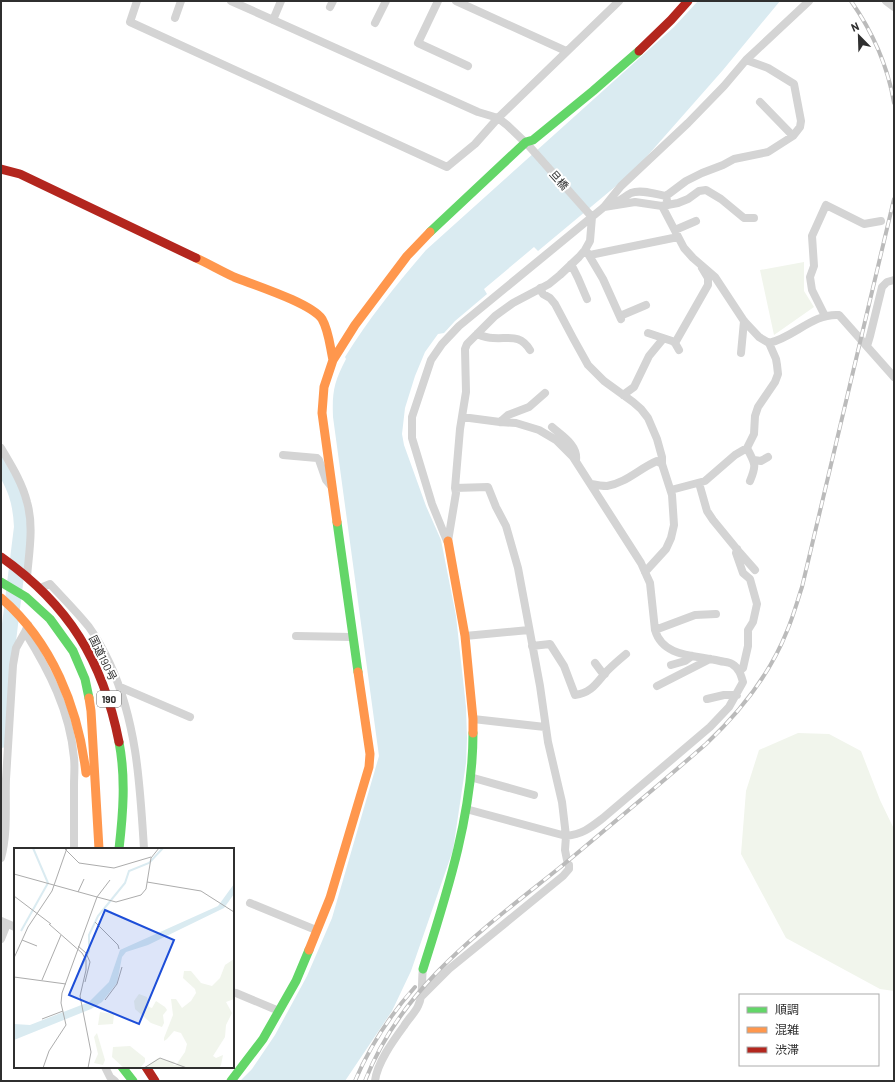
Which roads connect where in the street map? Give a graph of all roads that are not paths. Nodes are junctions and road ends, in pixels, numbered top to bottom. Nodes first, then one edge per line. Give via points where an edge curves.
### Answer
1 (137, 1) edge
2 (182, 1) edge
3 (231, 1) edge
4 (281, 1) edge
5 (386, 1) edge
6 (438, 1) edge
7 (456, 1) edge
8 (619, 1) edge
9 (688, 1) edge
10 (809, 1) edge
11 (886, 1) edge
12 (894, 7) edge
13 (175, 18) dead end
14 (273, 20) junction
15 (375, 23) dead end
16 (566, 51) junction
17 (746, 60) junction
18 (468, 66) dead end
19 (760, 102) dead end
20 (498, 118) junction
21 (793, 136) junction
22 (528, 144) junction
23 (1, 169) edge
24 (666, 196) junction
25 (665, 206) junction
26 (604, 207) junction
27 (591, 215) junction
28 (754, 218) dead end
29 (696, 221) dead end
30 (881, 221) dead end
31 (676, 234) junction
32 (587, 252) junction
33 (693, 258) junction
34 (700, 263) junction
35 (571, 264) junction
36 (894, 280) edge
37 (540, 288) junction
38 (694, 296) dead end
39 (587, 299) dead end
40 (646, 305) dead end
41 (825, 316) junction
42 (744, 321) junction
43 (648, 332) dead end
44 (477, 334) junction
45 (663, 339) junction
46 (768, 343) junction
47 (867, 346) junction
48 (530, 350) dead end
49 (741, 353) dead end
50 (333, 360) junction
51 (894, 377) edge
52 (545, 393) dead end
53 (623, 395) junction
54 (462, 416) junction
55 (500, 422) junction
56 (552, 427) dead end
57 (1, 448) edge
58 (747, 448) junction
59 (283, 455) dead end
60 (768, 457) dead end
61 (754, 460) junction
62 (576, 461) junction
63 (662, 464) junction
64 (750, 481) dead end
65 (699, 483) junction
66 (591, 484) junction
67 (331, 486) junction
68 (455, 488) junction
69 (671, 490) junction
70 (448, 541) junction
71 (737, 549) junction
72 (1, 557) edge
73 (755, 570) dead end
74 (645, 572) junction
75 (26, 576) junction
76 (4, 584) edge
77 (40, 588) junction
78 (3, 600) edge
79 (716, 614) dead end
80 (26, 628) junction
81 (529, 630) junction
82 (655, 630) junction
83 (296, 636) dead end
84 (465, 636) junction
85 (352, 637) junction
86 (532, 646) junction
87 (626, 654) dead end
88 (692, 656) junction
89 (710, 659) junction
90 (595, 662) dead end
91 (671, 665) dead end
92 (739, 671) junction
93 (605, 674) junction
94 (657, 686) dead end
95 (120, 687) junction
96 (737, 694) junction
97 (707, 699) dead end
98 (190, 717) dead end
99 (473, 719) junction
100 (545, 727) junction
101 (470, 777) junction
102 (534, 795) dead end
103 (466, 809) junction
104 (566, 836) junction
105 (74, 848) edge
106 (95, 848) edge
107 (99, 848) edge
108 (119, 848) edge
109 (144, 848) edge
110 (1, 858) edge
111 (250, 903) dead end
112 (8, 924) edge
113 (316, 930) junction
114 (1, 939) edge
115 (422, 969) joint
116 (236, 993) dead end
117 (422, 996) junction
118 (278, 1011) junction
119 (106, 1068) edge
120 (123, 1068) edge
121 (147, 1068) edge
122 (115, 1081) edge
123 (133, 1081) edge
124 (155, 1081) edge
125 (231, 1081) edge
126 (376, 1081) edge

1 - 20 street via 130,22 447,166 475,144
2 - 13 street
3 - 14 street, 旦橋
4 - 14 street
5 - 15 street
6 - 18 street via 418,43
7 - 16 street
8 - 16 street
9 - 22 main road via 662,30
10 - 17 street
11 - 12 street
14 - 20 street, 旦橋
16 - 20 street
17 - 21 street via 768,68 794,84 801,121
17 - 26 street via 688,123 621,186
19 - 21 street
20 - 22 street, 旦橋
21 - 24 street via 768,152 734,159 702,172
22 - 27 street, 旦橋
22 - 50 main road via 434,228 407,256 355,325
23 - 50 main road via 20,174 310,310 320,317 326,328
24 - 25 street
24 - 26 street via 637,191
25 - 26 street via 635,202
25 - 28 street via 688,199 702,189 721,199 744,218
25 - 31 street
26 - 27 street
27 - 32 street
27 - 70 street via 459,326 431,360 412,417 412,438 432,504
29 - 31 street
30 - 41 street via 864,224 826,205 822,211 812,236 814,266 810,277 812,290
31 - 32 street
31 - 33 street
32 - 35 street
32 - 40 street via 621,318
33 - 34 street
33 - 38 street via 704,280 703,286
34 - 42 street via 715,277
34 - 45 street via 708,278 708,285 677,346
35 - 37 street via 549,284
35 - 39 street
36 - 47 street via 882,287
37 - 44 street via 495,316
37 - 53 street via 555,304 588,365
41 - 46 street via 778,341
41 - 47 street via 839,315
42 - 46 street via 758,337
42 - 49 street
43 - 45 street
44 - 48 street via 492,338 517,338
44 - 54 street via 465,349 466,392
45 - 53 street via 649,356 634,387
46 - 58 street via 776,359 778,374 758,407 754,434
47 - 51 street
50 - 67 main road via 324,387 322,413
52 - 55 street via 529,407 508,415
53 - 63 street via 648,418 657,439
54 - 55 street
54 - 68 street
55 - 62 street via 516,422 547,434 564,447
56 - 62 street via 573,446 577,454
57 - 75 street via 20,482 28,503 31,531
58 - 61 street
58 - 65 street
59 - 67 street via 316,458
60 - 61 street
61 - 64 street via 755,469
62 - 66 street
63 - 66 street via 657,460 627,479 606,486
63 - 69 street
65 - 69 street
65 - 71 street via 707,511
66 - 74 street
67 - 85 main road
68 - 70 street
68 - 81 street via 488,487 506,526 518,568
69 - 74 street via 674,519 671,538 666,549
70 - 84 main road
71 - 73 street
71 - 92 street via 743,573 750,579 757,604 753,622 748,630 745,661
72 - 75 main road, 国道190号 / 190
74 - 82 street via 650,584
75 - 77 main road, 国道190号 / 190
76 - 107 main road via 42,610 73,651 85,679 91,711
77 - 95 street via 50,584 89,628
77 - 108 main road, 国道190号 / 190 via 78,635 95,664 109,698 115,718 121,759 123,818
78 - 80 main road via 21,617
79 - 82 street via 695,615
80 - 105 street via 51,678 68,724 74,759
80 - 106 main road via 39,640 61,679 76,718 85,758
80 - 110 street via 16,648 13,665 4,849
81 - 84 street
81 - 86 street
82 - 88 street via 661,644 667,649
83 - 85 street
84 - 99 main road
85 - 113 main road via 370,754 369,767 330,898
86 - 93 street via 550,644 564,666 575,695 592,689
86 - 100 street
87 - 93 street
88 - 89 street
88 - 91 street via 685,662
89 - 92 street via 732,664
89 - 94 street
90 - 93 street
92 - 96 street via 743,682
95 - 98 street
95 - 109 street via 135,743
96 - 97 street
96 - 104 street via 710,727 603,818 578,834
99 - 100 street
99 - 101 main road
100 - 104 street via 562,802
101 - 102 street
101 - 103 main road
103 - 104 street
103 - 115 main road via 442,906
104 - 117 street via 564,850 569,869 449,969
111 - 113 street
112 - 114 street
113 - 118 main road via 296,981
115 - 117 street
116 - 118 street
117 - 126 street via 376,1071
118 - 125 main road via 262,1039
119 - 122 street
120 - 123 main road
121 - 124 main road

